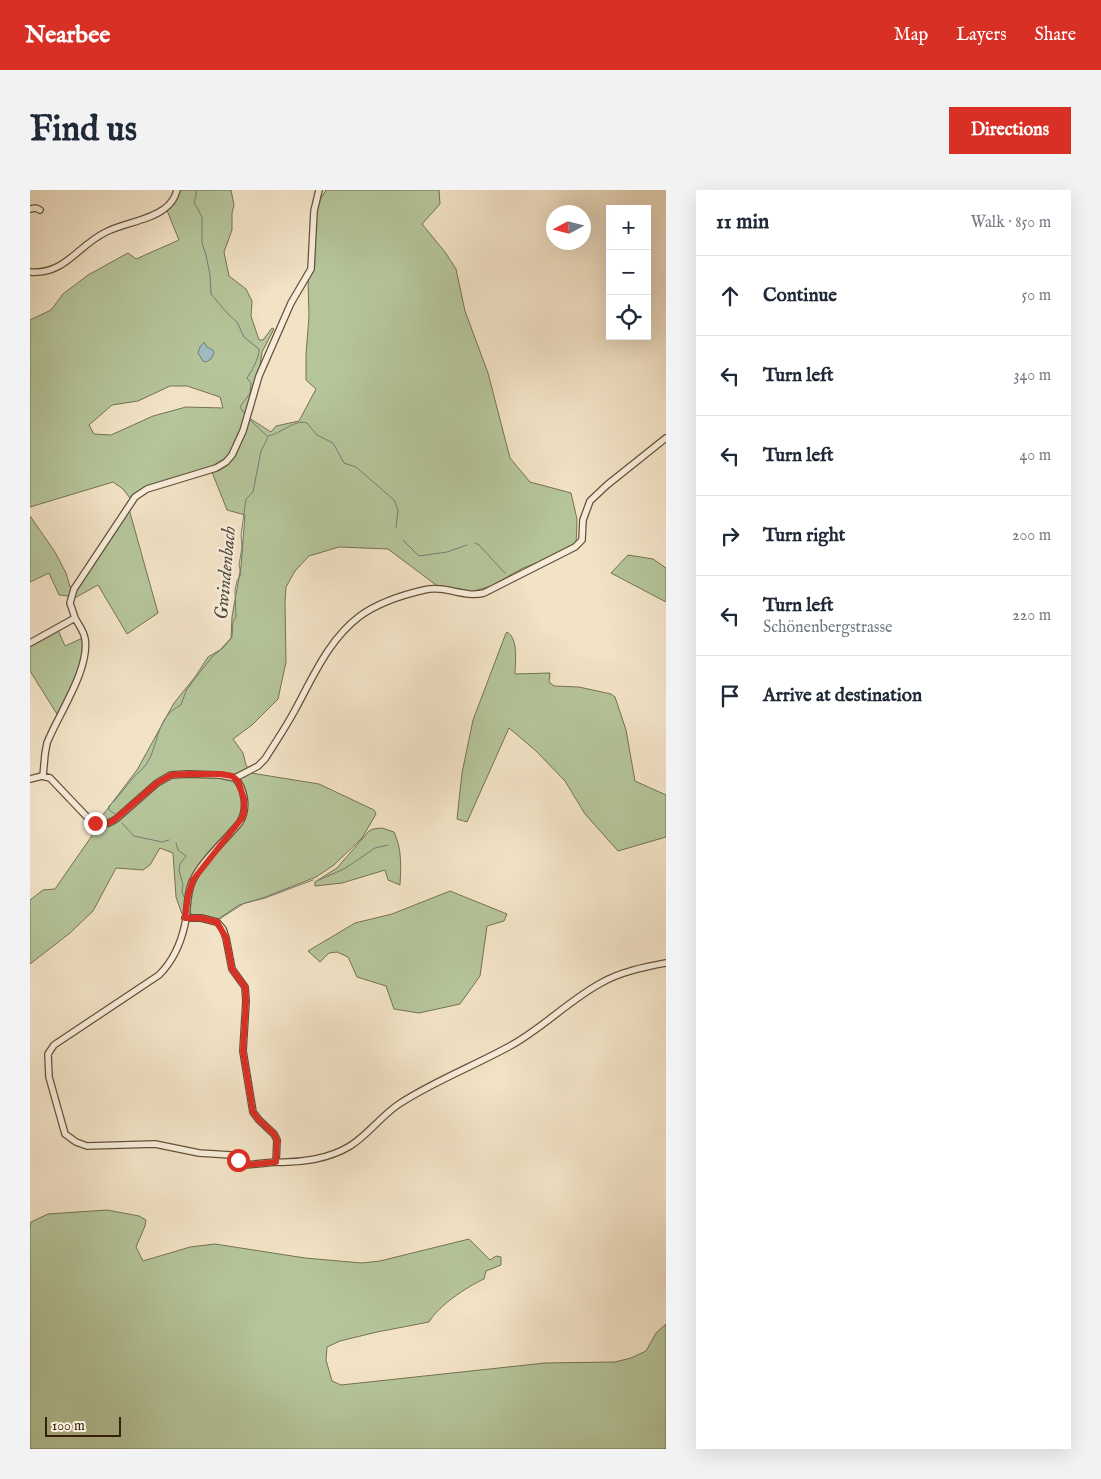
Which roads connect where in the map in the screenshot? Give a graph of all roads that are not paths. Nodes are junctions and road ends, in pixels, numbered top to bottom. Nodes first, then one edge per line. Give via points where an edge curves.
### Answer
1 (176, 190) edge
2 (319, 190) edge
3 (30, 209) edge
4 (40, 210) dead end
5 (30, 272) edge
6 (666, 438) edge
7 (75, 618) junction
8 (30, 643) edge
9 (43, 776) junction
10 (235, 778) junction
11 (30, 779) edge
12 (185, 918) junction
13 (666, 963) edge
14 (276, 1162) junction

1 - 5 street via 173,200 163,210 98,236 58,268 48,272
2 - 7 street via 314,211 311,269 291,303 259,376 243,431 232,455 216,468 147,489 135,497 74,589 70,603
3 - 4 street
6 - 10 street via 590,501 583,520 582,540 575,547 484,593 471,595 442,588 432,589 386,603 359,618 331,646 265,759
7 - 8 street
7 - 9 street via 84,636 84,657 48,743
9 - 10 street via 56,783 91,820 101,825 116,819 171,775 220,774
9 - 11 street
10 - 12 street via 243,793 243,816 193,880
12 - 14 street via 217,922 226,938 232,969 245,987 243,1051 253,1112 277,1140
12 - 14 street via 175,953 164,970 50,1049 47,1060 49,1077 63,1129 70,1138 87,1146 150,1144 231,1155 246,1165
13 - 14 street via 603,982 509,1047 398,1105 350,1146 300,1162

